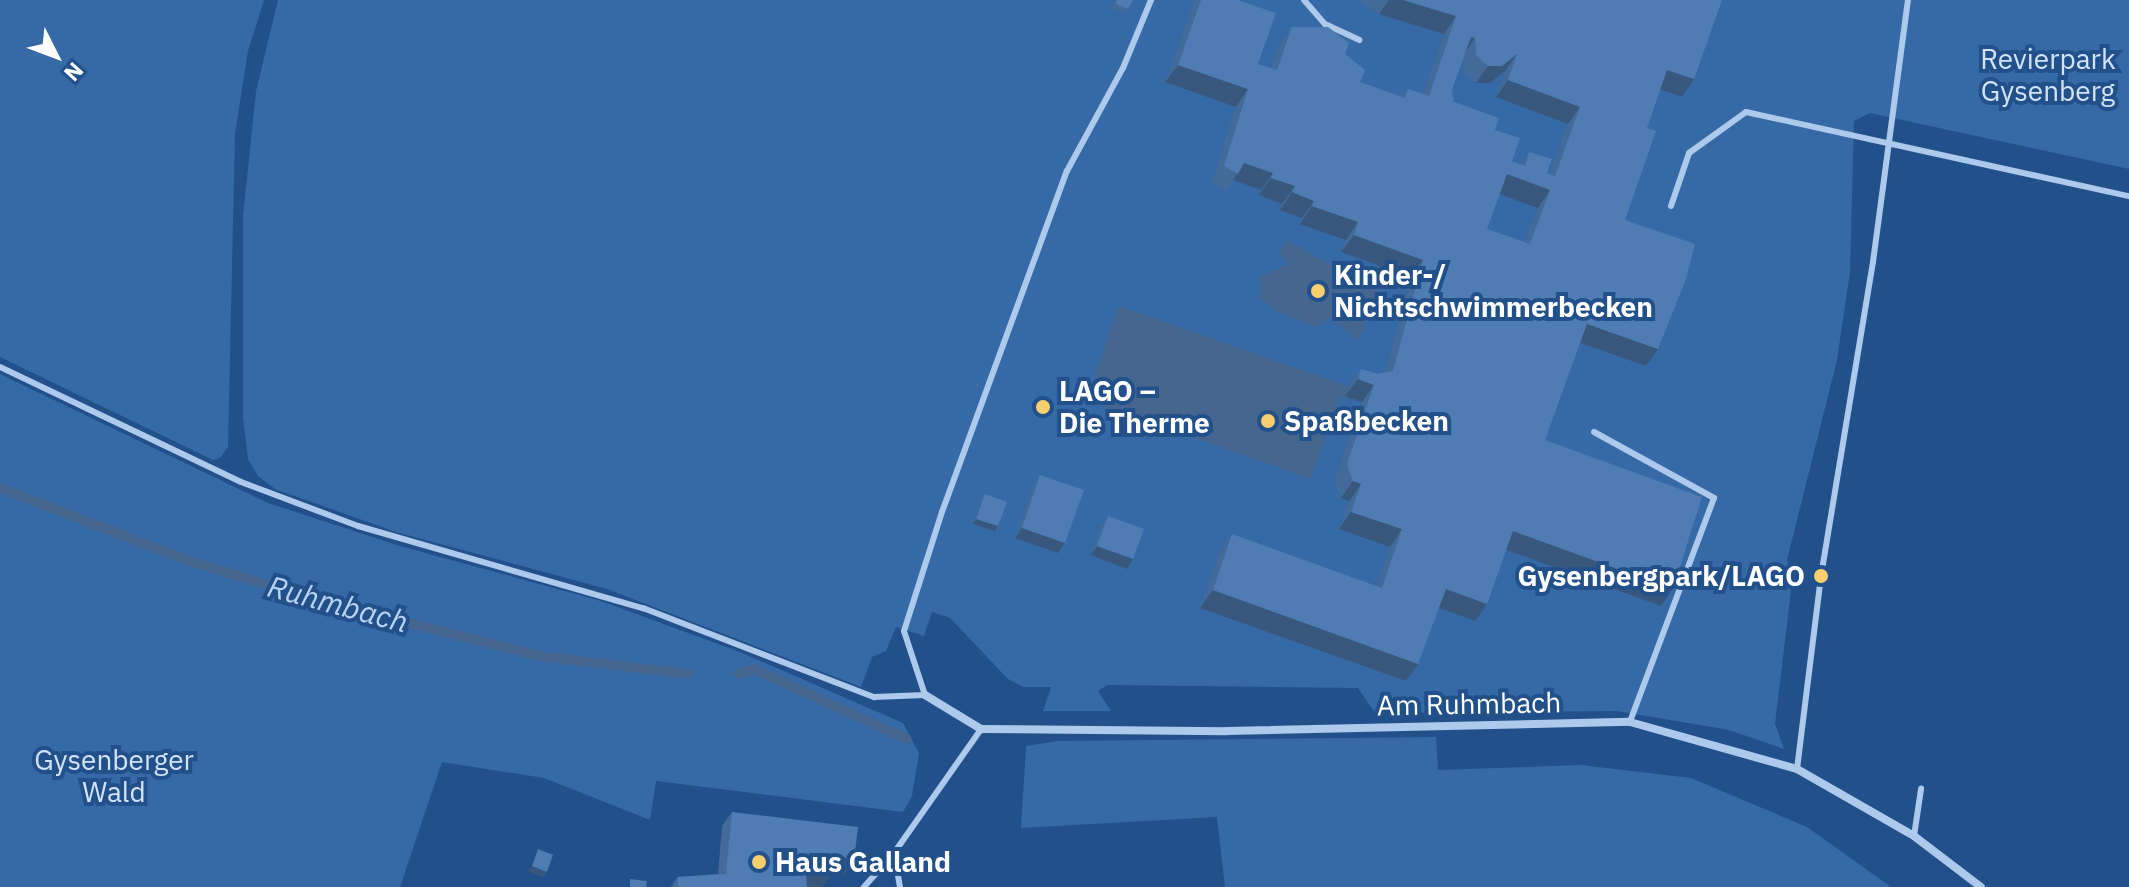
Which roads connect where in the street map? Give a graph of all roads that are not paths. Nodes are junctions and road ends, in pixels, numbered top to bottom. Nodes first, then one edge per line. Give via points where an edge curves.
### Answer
1 (1151, 0) edge
2 (1304, 0) edge
3 (1908, 0) edge
4 (1359, 40) dead end
5 (1887, 145) junction
6 (2129, 196) edge
7 (1671, 206) dead end
8 (0, 367) edge
9 (1594, 432) dead end
10 (925, 695) junction
11 (1630, 722) junction
12 (981, 729) junction
13 (1797, 769) junction
14 (1921, 789) dead end
15 (1914, 836) junction
16 (894, 853) junction
17 (864, 887) edge
18 (900, 887) edge
19 (1981, 887) edge

1 - 10 lane via 1123,68 1067,171 923,572 904,631
2 - 4 lane via 1325,24
3 - 5 lane
5 - 6 lane
5 - 7 lane via 1746,112 1689,153
5 - 13 lane
8 - 10 lane via 241,482 358,526 643,608 874,697
9 - 11 lane via 1714,498
10 - 12 street
11 - 12 street, Am Ruhmbach via 1227,731
11 - 13 street, Am Ruhmbach
12 - 16 lane
13 - 15 street, Am Ruhmbach
14 - 15 lane
15 - 19 street, Am Ruhmbach
16 - 17 lane
16 - 18 lane

